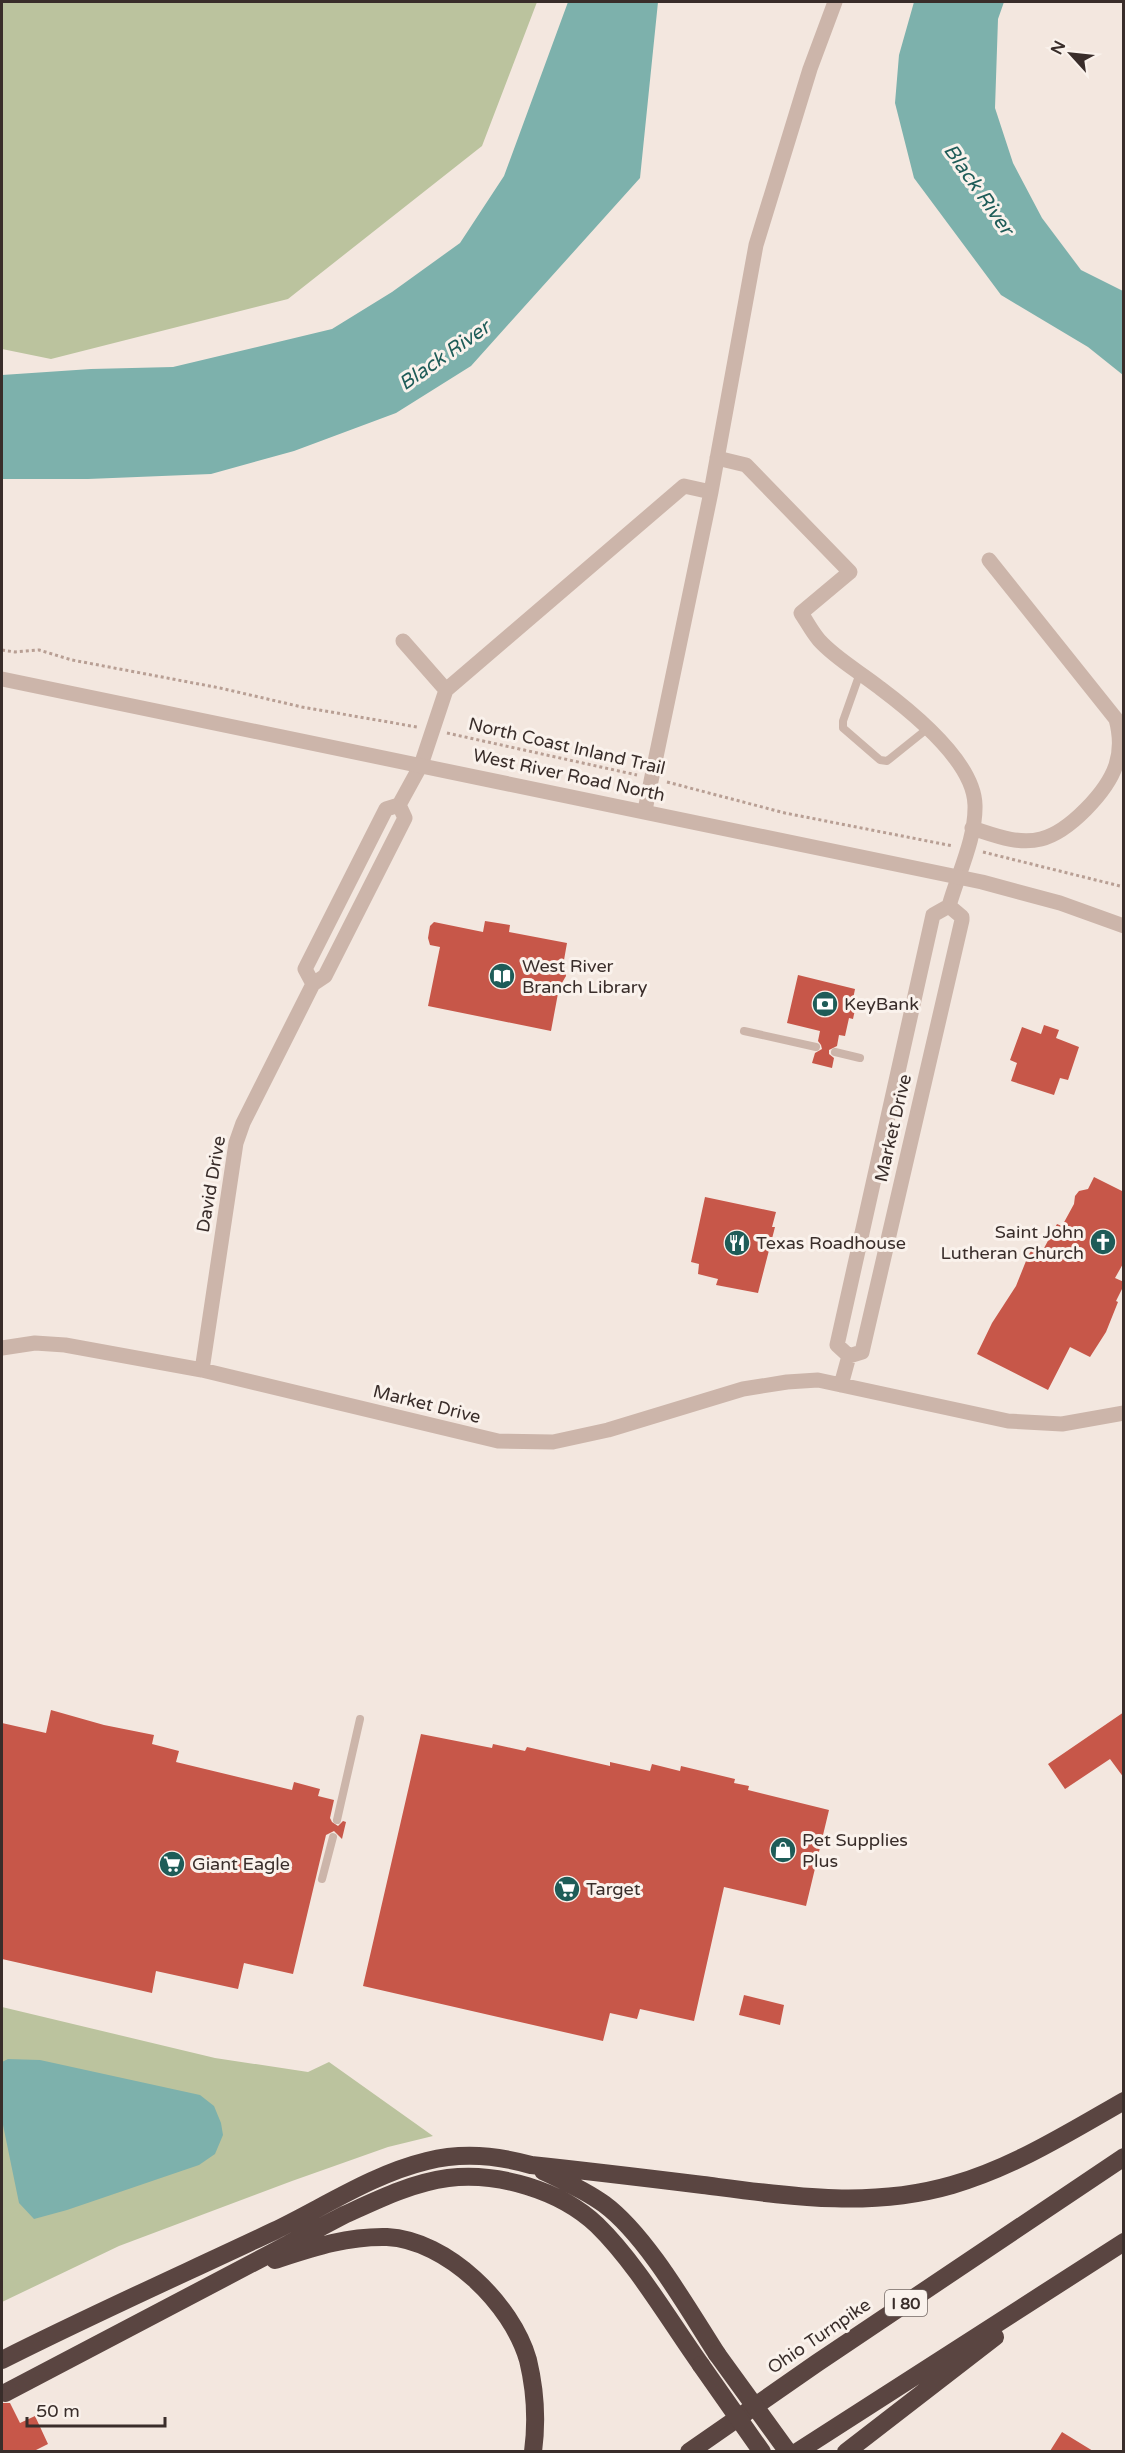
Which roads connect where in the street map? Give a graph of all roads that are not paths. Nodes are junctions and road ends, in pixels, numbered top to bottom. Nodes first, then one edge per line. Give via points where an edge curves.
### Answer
1 (835, 2) edge
2 (717, 458) junction
3 (711, 492) junction
4 (989, 560) dead end
5 (403, 641) dead end
6 (860, 673) junction
7 (2, 679) edge
8 (446, 690) junction
9 (927, 729) junction
10 (421, 765) junction
11 (399, 806) junction
12 (645, 810) junction
13 (972, 828) junction
14 (957, 877) junction
15 (949, 906) junction
16 (1124, 926) edge
17 (312, 984) junction
18 (744, 1030) dead end
19 (816, 1047) dead end
20 (835, 1052) dead end
21 (860, 1058) dead end
22 (2, 1348) edge
23 (849, 1356) junction
24 (202, 1370) junction
25 (841, 1385) junction
26 (1124, 1413) edge
27 (360, 1719) dead end
28 (337, 1820) dead end
29 (333, 1837) dead end
30 (322, 1879) dead end
31 (1124, 2101) edge
32 (1124, 2157) edge
33 (531, 2165) junction
34 (1124, 2242) edge
35 (1079, 2272) junction
36 (225, 2276) junction
37 (2, 2360) edge
38 (5, 2393) dead end
39 (533, 2451) edge
40 (689, 2451) edge
41 (762, 2451) edge
42 (788, 2451) edge
43 (797, 2451) edge
44 (846, 2451) edge

1 - 2 street via 810,69 756,245
2 - 3 street
2 - 6 street, Market Drive via 747,465 850,572 801,613 818,639
3 - 8 street via 684,486
3 - 12 street
4 - 13 street via 1116,719 1119,751 1116,766 1091,804 1042,839 1008,838
5 - 8 street
6 - 9 street, Market Drive
6 - 9 lane via 843,728 879,760 887,761
7 - 10 street, West River Road North
8 - 10 street, David Drive
9 - 13 street, Market Drive via 955,756 971,782 975,804
10 - 11 street, David Drive
10 - 12 street, West River Road North
11 - 17 street, David Drive via 405,818 325,976
11 - 17 street, David Drive via 386,809 305,969
12 - 14 street, West River Road North
13 - 14 street, Market Drive
14 - 15 street, Market Drive
14 - 16 street, West River Road North via 1060,903
15 - 23 street, Market Drive via 933,915 844,1310 837,1345
15 - 23 street, Market Drive via 962,917 862,1352
17 - 24 street, David Drive via 236,1143
18 - 19 lane
20 - 21 lane
22 - 24 street, Market Drive via 35,1343 65,1346
23 - 25 street, Market Drive
24 - 25 street, Market Drive via 513,1442 553,1442 608,1430 742,1389 818,1380
25 - 26 street, Market Drive via 1008,1421 1062,1424
27 - 28 lane
29 - 30 lane
31 - 33 highway via 1039,2150 985,2175 905,2196 831,2200 794,2197
32 - 40 highway, Ohio Turnpike / I 80
33 - 37 highway via 502,2157 463,2155 406,2168
33 - 42 highway, bridge via 605,2204 630,2229
34 - 35 highway
35 - 43 highway
35 - 44 highway
36 - 38 highway
36 - 39 highway via 330,2242 362,2238 389,2237 442,2253 486,2291 518,2335 532,2387
36 - 41 highway, bridge via 397,2191 448,2178 500,2181 548,2194 595,2224 622,2253

